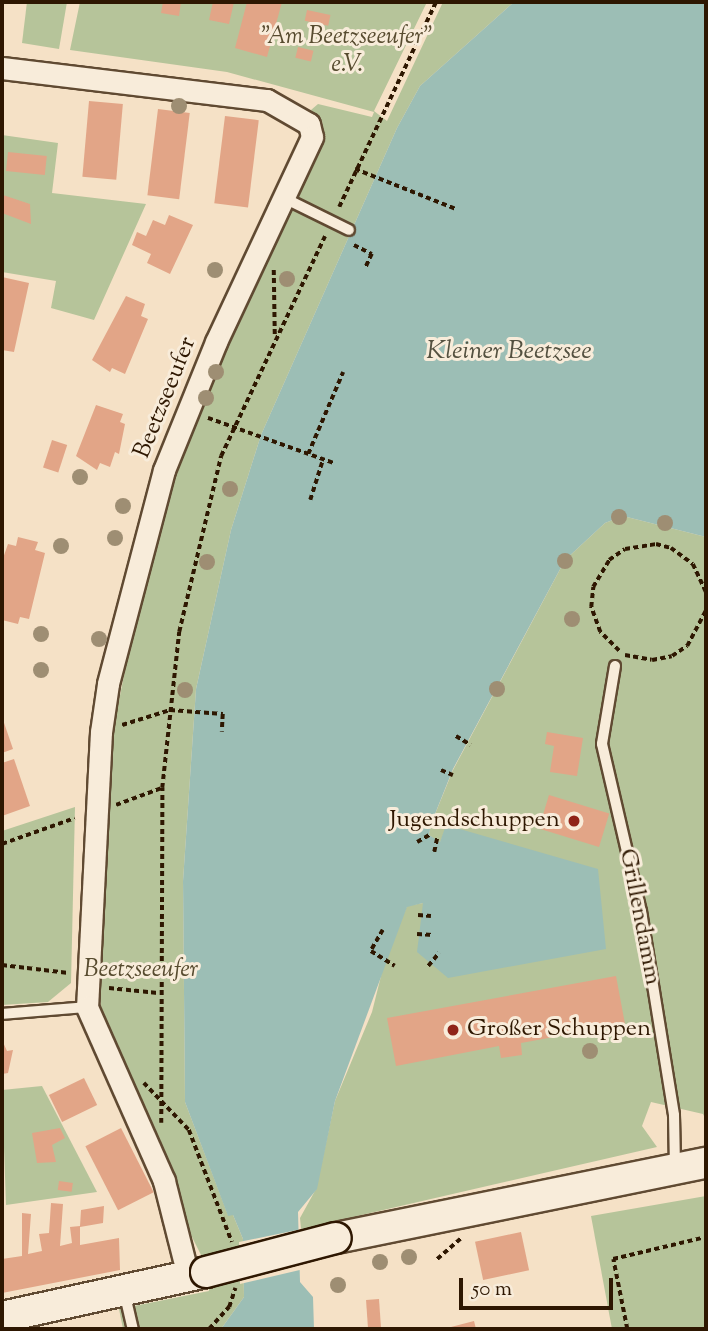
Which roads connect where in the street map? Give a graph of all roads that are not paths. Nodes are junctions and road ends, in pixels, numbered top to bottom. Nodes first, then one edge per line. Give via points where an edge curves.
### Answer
1 (2, 68) edge
2 (286, 200) junction
3 (349, 230) dead end
4 (615, 666) dead end
5 (87, 1007) junction
6 (2, 1014) edge
7 (706, 1163) edge
8 (676, 1169) junction
9 (197, 1274) junction
10 (124, 1289) junction
11 (2, 1317) edge
12 (133, 1329) edge

1 - 2 street, Beetzseeufer via 267,100 283,107 309,124 312,137
2 - 3 lane
2 - 5 street, Beetzseeufer via 187,412 147,528 101,732 79,974
4 - 8 lane, Grillendamm via 602,744 641,911 674,1115
5 - 6 lane
5 - 9 street, Beetzseeufer via 164,1181
7 - 8 main road
8 - 9 main road, bridge via 336,1238
9 - 10 main road
10 - 11 main road
10 - 12 lane

